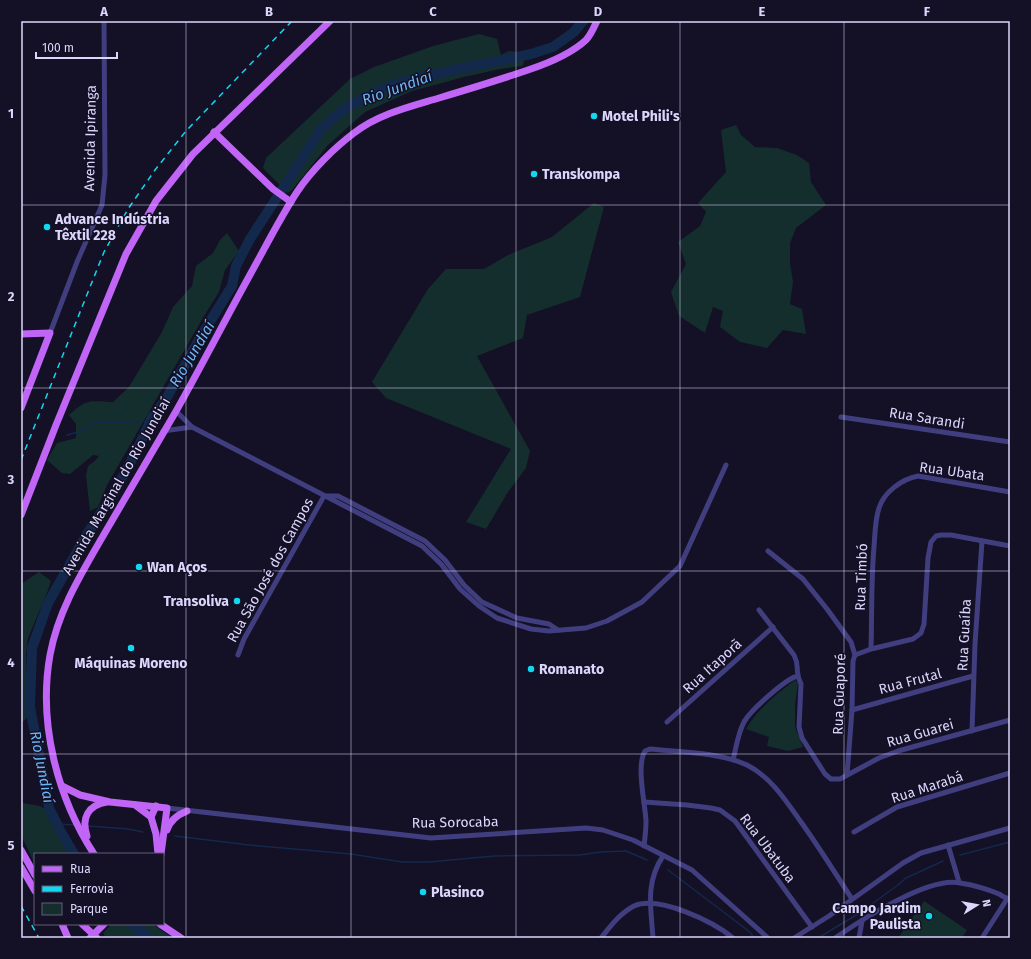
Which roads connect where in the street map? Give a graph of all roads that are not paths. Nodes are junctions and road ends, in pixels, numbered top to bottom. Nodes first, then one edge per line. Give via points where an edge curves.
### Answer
1 (104, 21) edge
2 (330, 21) edge
3 (597, 21) edge
4 (214, 132) junction
5 (288, 201) junction
6 (50, 333) junction
7 (21, 334) edge
8 (21, 408) edge
9 (176, 411) junction
10 (841, 417) dead end
11 (192, 427) junction
12 (163, 431) junction
13 (1010, 442) edge
14 (726, 464) dead end
15 (1010, 492) edge
16 (324, 496) junction
17 (879, 507) joint
18 (21, 515) edge
19 (982, 541) junction
20 (1010, 546) edge
21 (768, 551) dead end
22 (759, 610) dead end
23 (773, 627) junction
24 (558, 630) junction
25 (871, 649) junction
26 (238, 655) dead end
27 (855, 655) junction
28 (798, 676) junction
29 (974, 676) junction
30 (852, 710) junction
31 (1010, 720) edge
32 (667, 722) dead end
33 (972, 731) junction
34 (733, 760) junction
35 (1010, 773) edge
36 (847, 775) junction
37 (62, 786) junction
38 (110, 802) junction
39 (644, 802) junction
40 (134, 804) junction
41 (156, 806) junction
42 (167, 808) junction
43 (187, 811) junction
44 (151, 817) junction
45 (1010, 828) edge
46 (854, 832) dead end
47 (163, 844) junction
48 (948, 845) junction
49 (644, 846) junction
50 (21, 850) edge
51 (93, 853) edge
52 (160, 853) edge
53 (160, 853) edge
54 (663, 856) junction
55 (21, 867) edge
56 (34, 872) edge
57 (959, 882) junction
58 (34, 888) edge
59 (852, 899) junction
60 (1008, 899) edge
61 (650, 904) junction
62 (862, 921) junction
63 (62, 925) edge
64 (83, 925) edge
65 (103, 925) edge
66 (162, 925) edge
67 (812, 927) junction
68 (68, 938) edge
69 (90, 938) edge
70 (97, 938) edge
71 (181, 938) edge
72 (601, 938) edge
73 (653, 938) edge
74 (733, 938) edge
75 (768, 938) edge
76 (794, 938) edge
77 (835, 938) edge
78 (859, 938) edge
79 (982, 938) edge

1 - 6 street, Avenida Ipiranga via 105,175 102,205
2 - 4 main road
3 - 5 main road, Avenida Marginal do Rio Jundiaí via 587,39 546,64 376,118 355,132 328,156
4 - 5 main road
4 - 18 main road via 156,201 126,254
5 - 9 main road, Avenida Marginal do Rio Jundiaí
6 - 7 main road
6 - 8 main road, Avenida Ipiranga
9 - 11 street
9 - 12 main road, Avenida Marginal do Rio Jundiaí
10 - 13 street, Rua Sarandi
11 - 12 street
11 - 16 street
12 - 37 main road, Avenida Marginal do Rio Jundiaí via 72,590 56,630 50,657 47,711 50,738
14 - 24 street via 680,566 642,602 607,621 586,628
15 - 17 street, Rua Ubata via 918,476 911,477 894,488
16 - 24 street via 422,546 441,564 460,589 497,618 531,629
16 - 24 street via 338,496 425,541 482,602 517,618 549,624
16 - 26 street, Rua São José dos Campos via 244,639
17 - 25 street, Rua Timbó via 873,559
19 - 20 street
19 - 25 street via 952,535 936,536 931,542 928,558 924,624 921,633 913,639
19 - 29 street, Rua Guaíba
21 - 27 street, Rua Guaporé via 802,579 840,626 851,642
22 - 23 street
23 - 28 street via 798,662
23 - 32 street, Rua Itaporã
25 - 27 street
27 - 30 street, Rua Guaporé
28 - 34 street via 786,681 744,722
28 - 36 street, Rua Guarei via 801,684 799,727 802,738 825,774 831,779 840,779
29 - 30 street, Rua Frutal
29 - 33 street, Rua Guaíba
30 - 36 street, Rua Guaporé
31 - 33 street, Rua Guarei
33 - 36 street, Rua Guarei via 898,751
34 - 39 street via 645,750 641,767
34 - 59 street via 747,765 776,789
35 - 46 street, Rua Marabá via 897,807
37 - 38 main road, Rua Sorocaba via 80,795
37 - 51 main road, Avenida Marginal do Rio Jundiaí via 73,815
38 - 40 main road, Rua Sorocaba
38 - 51 main road via 96,805 85,818 84,829
39 - 49 street
39 - 67 street, Rua Ubatuba via 711,808 720,810 735,821
40 - 41 main road, Rua Sorocaba
40 - 44 main road
41 - 42 main road, Rua Sorocaba
41 - 44 main road
42 - 43 street, Rua Sorocaba
42 - 47 main road
43 - 47 main road via 172,820
43 - 49 street, Rua Sorocaba via 431,838 594,828 617,834
44 - 52 main road
45 - 48 street
47 - 53 main road
48 - 57 street
48 - 59 street via 913,857
49 - 54 street, Rua Sorocaba
50 - 56 main road
54 - 61 street via 656,866 653,877
54 - 75 street, Rua Sorocaba via 692,870
55 - 58 main road
57 - 60 street
57 - 62 street via 920,889
59 - 67 street
60 - 79 street
61 - 72 street via 634,906 615,921
61 - 73 street
61 - 74 street via 673,908 701,918
62 - 77 street
62 - 78 street
63 - 68 main road
64 - 70 main road
65 - 69 main road, bridge
66 - 71 main road
67 - 76 street

